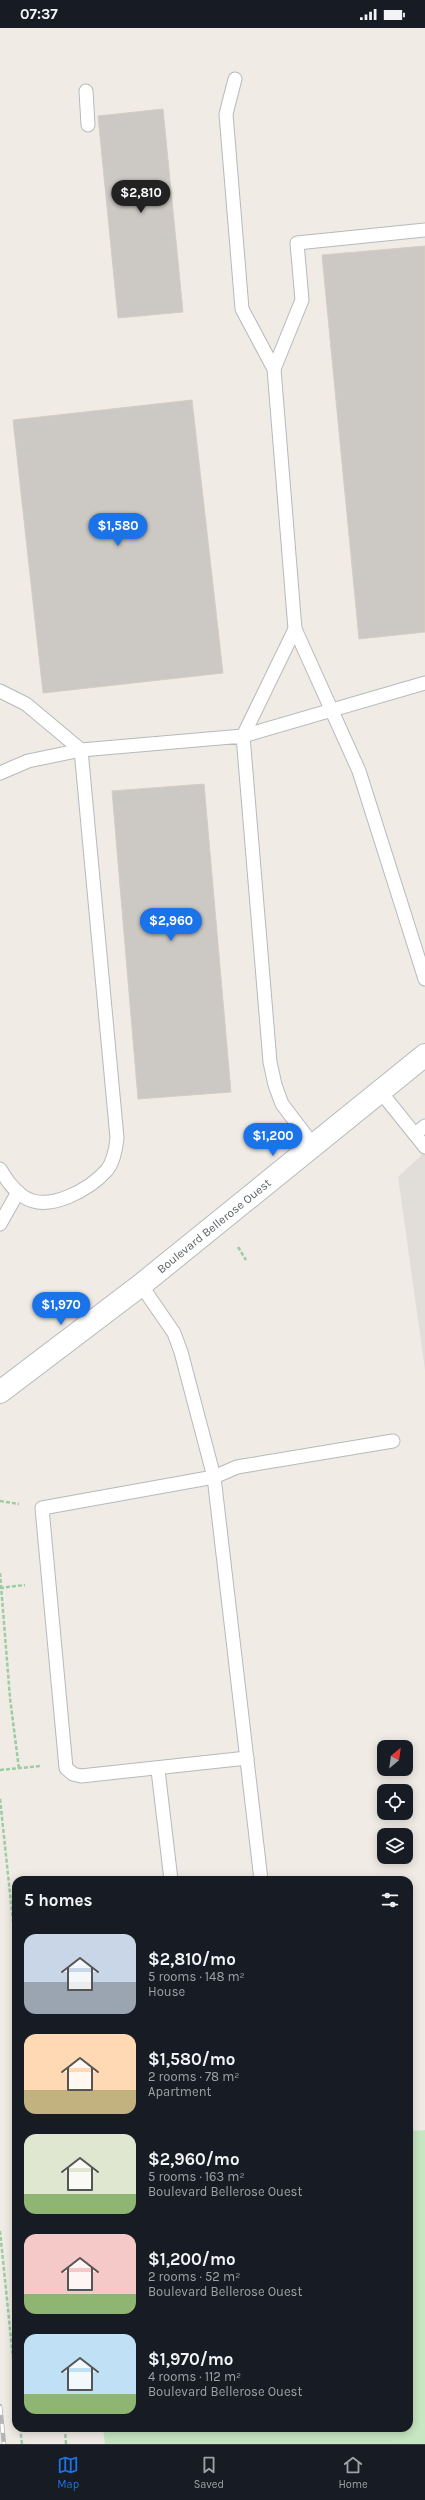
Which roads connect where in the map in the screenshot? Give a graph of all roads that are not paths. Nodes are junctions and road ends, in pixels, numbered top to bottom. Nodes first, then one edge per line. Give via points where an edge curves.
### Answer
1 (234, 79) dead end
2 (86, 91) dead end
3 (88, 125) dead end
4 (425, 230) edge
5 (274, 370) junction
6 (295, 629) junction
7 (425, 683) edge
8 (0, 691) edge
9 (333, 710) junction
10 (243, 736) junction
11 (81, 750) junction
12 (0, 773) edge
13 (425, 980) edge
14 (425, 1055) edge
15 (380, 1092) junction
16 (420, 1130) edge
17 (314, 1146) junction
18 (425, 1146) edge
19 (0, 1169) edge
20 (18, 1192) junction
21 (0, 1224) edge
22 (141, 1285) junction
23 (0, 1392) edge
24 (393, 1441) dead end
25 (214, 1476) junction
26 (247, 1758) junction
27 (158, 1770) junction
28 (171, 1876) edge
29 (261, 1876) edge

1 - 5 lane via 226,114 242,309
2 - 3 lane
4 - 5 lane via 297,243 302,300
5 - 6 lane
6 - 9 lane
6 - 10 lane
7 - 9 lane
8 - 11 lane via 26,704
9 - 10 lane
9 - 13 lane via 359,771
10 - 11 lane
10 - 17 lane via 270,1062 282,1104
11 - 12 lane via 28,761
11 - 20 lane via 117,1138 116,1151 108,1169 76,1192 54,1201 40,1202 25,1198
14 - 15 street, Boulevard Bellerose Ouest
15 - 16 lane
15 - 17 street, Boulevard Bellerose Ouest
16 - 18 lane
17 - 22 street, Boulevard Bellerose Ouest
19 - 20 lane via 10,1186
20 - 21 lane
22 - 23 street, Boulevard Bellerose Ouest
22 - 25 lane via 167,1321 181,1352
24 - 25 lane via 237,1467
25 - 26 lane
25 - 27 lane via 42,1508 65,1763 69,1772 81,1776
26 - 27 lane
26 - 29 lane
27 - 28 lane

